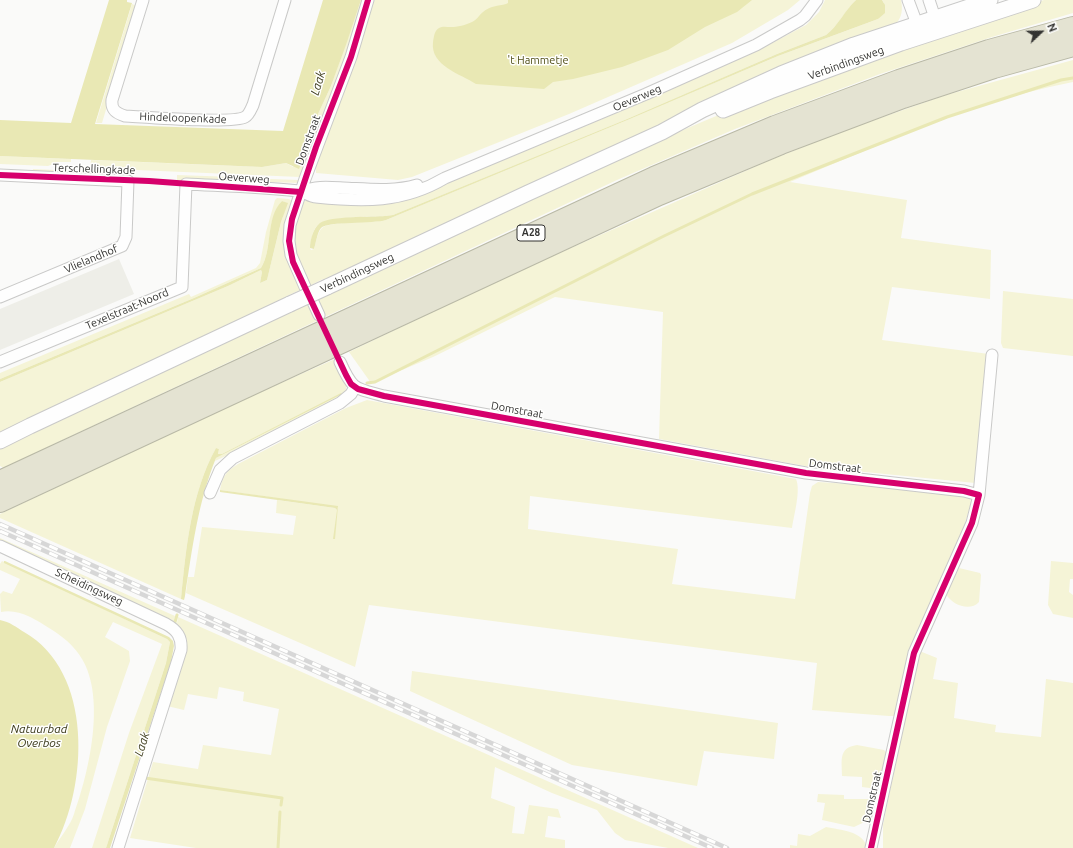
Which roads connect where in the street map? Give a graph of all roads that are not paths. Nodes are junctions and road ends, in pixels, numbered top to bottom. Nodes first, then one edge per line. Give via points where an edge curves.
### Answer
1 (285, 0) edge
2 (368, 0) edge
3 (817, 0) edge
4 (908, 0) edge
5 (929, 0) edge
6 (990, 0) edge
7 (1033, 0) edge
8 (140, 1) edge
9 (935, 18) junction
10 (917, 24) junction
11 (1073, 27) edge
12 (931, 32) junction
13 (1073, 46) edge
14 (662, 132) junction
15 (0, 176) edge
16 (128, 181) joint
17 (186, 184) joint
18 (301, 192) junction
19 (305, 287) dead end
20 (0, 297) edge
21 (312, 302) dead end
22 (319, 315) dead end
23 (992, 355) dead end
24 (0, 362) edge
25 (340, 362) dead end
26 (355, 387) junction
27 (30, 426) junction
28 (0, 437) edge
29 (0, 442) edge
30 (3, 480) edge
31 (210, 493) dead end
32 (979, 495) junction
33 (0, 502) edge
34 (0, 546) edge
35 (118, 848) edge
36 (871, 848) edge

1 - 8 street, Hindeloopenkade via 249,114 243,118 222,120 125,116 113,109 112,100
2 - 18 street, Domstraat
3 - 18 street, Oeverweg via 800,20 756,44 646,94 445,178 422,191 386,199 313,197
4 - 10 street
5 - 9 street
6 - 9 main road, Verbindingsweg
7 - 12 main road, Verbindingsweg
9 - 10 main road, Verbindingsweg
9 - 12 street
10 - 12 street
10 - 14 main road, Verbindingsweg via 781,74 702,110
11 - 30 highway, A28 via 989,50 900,80 775,126 654,177
12 - 14 main road, Verbindingsweg
13 - 33 highway, A28 via 994,68 903,98 781,144 660,194
14 - 27 main road, Verbindingsweg, bridge via 528,192
15 - 16 street, Terschellingkade
16 - 20 street, Vlielandhof via 126,237 122,246
17 - 18 street, Oeverweg
17 - 24 street, Texelstraat-Noord via 182,286
18 - 19 street, Domstraat via 290,225 289,241 292,258
21 - 22 street
23 - 32 street, Domstraat
25 - 26 street
26 - 31 street via 340,403 233,458 220,470
26 - 32 street, Domstraat via 392,397 803,472 964,490
27 - 28 main road, Verbindingsweg
27 - 29 main road, Verbindingsweg
32 - 36 street, Domstraat via 972,523 914,654
34 - 35 street, Scheidingsweg via 166,624 176,631 180,640 181,650

